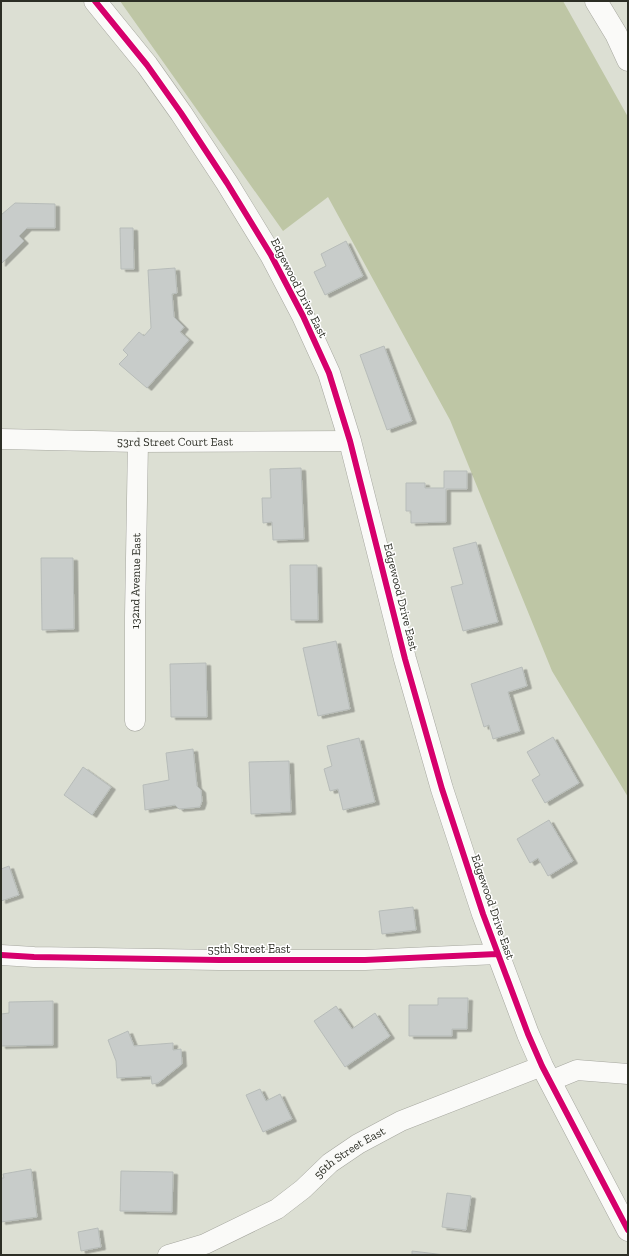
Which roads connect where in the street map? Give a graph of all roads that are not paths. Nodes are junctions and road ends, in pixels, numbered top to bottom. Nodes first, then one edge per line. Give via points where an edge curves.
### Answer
1 (95, 1) edge
2 (596, 1) edge
3 (622, 30) edge
4 (628, 60) edge
5 (1, 439) edge
6 (350, 440) junction
7 (138, 442) junction
8 (135, 721) dead end
9 (497, 954) junction
10 (1, 956) edge
11 (546, 1073) junction
12 (628, 1074) edge
13 (628, 1230) edge
14 (168, 1255) edge

1 - 6 street, Edgewood Drive East via 147,65 181,113 271,255 329,373
2 - 3 street
3 - 4 street
5 - 7 street, 53rd Street Court East
6 - 7 street, 53rd Street Court East
6 - 9 street, Edgewood Drive East via 405,659 442,789
7 - 8 street, 132nd Avenue East
9 - 10 street, 55th Street East via 365,960
9 - 11 street, Edgewood Drive East
11 - 12 street, 56th Street East via 577,1070
11 - 13 street, Edgewood Drive East
11 - 14 street, 56th Street East via 401,1121 358,1144 330,1163 278,1209 205,1244

